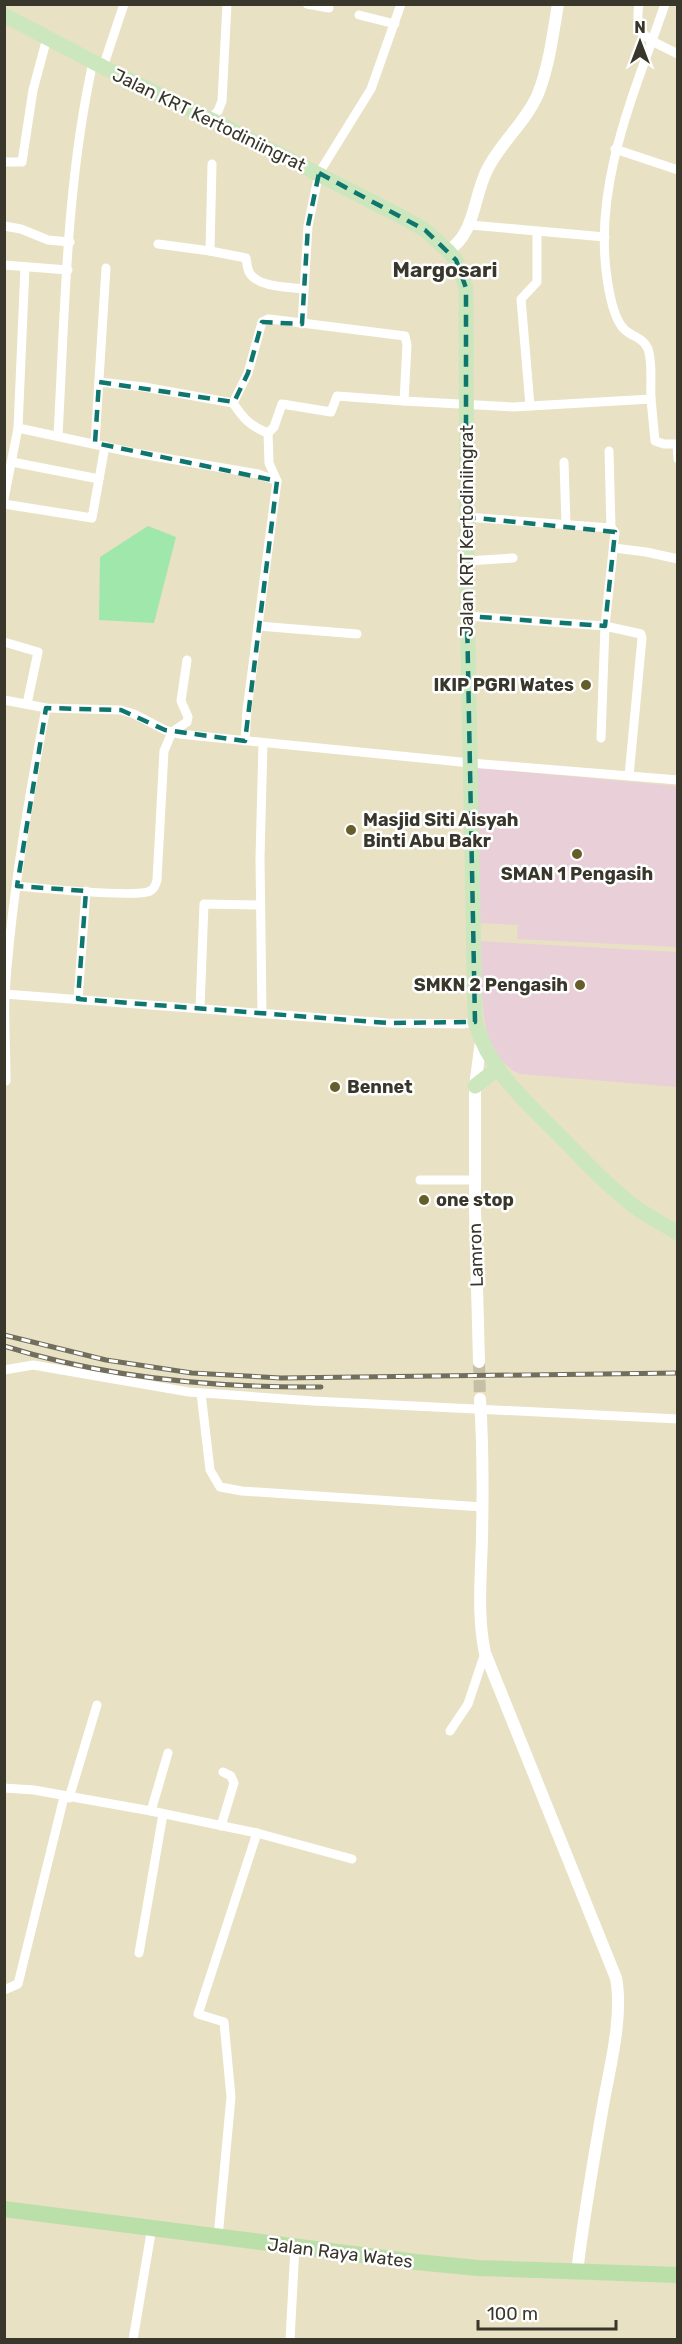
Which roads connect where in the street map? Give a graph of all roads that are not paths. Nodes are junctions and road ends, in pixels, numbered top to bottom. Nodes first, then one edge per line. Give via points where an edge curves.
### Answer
1 (123, 4) edge
2 (227, 4) edge
3 (307, 4) edge
4 (401, 4) edge
5 (558, 4) edge
6 (639, 4) edge
7 (665, 4) edge
8 (329, 8) dead end
9 (4, 15) edge
10 (359, 15) dead end
11 (395, 24) junction
12 (47, 38) junction
13 (652, 41) junction
14 (678, 54) edge
15 (98, 65) junction
16 (208, 118) junction
17 (615, 149) junction
18 (4, 162) edge
19 (212, 164) dead end
20 (678, 170) edge
21 (319, 173) junction
22 (470, 225) junction
23 (4, 226) edge
24 (537, 232) junction
25 (605, 237) junction
26 (70, 242) junction
27 (158, 244) dead end
28 (210, 251) junction
29 (448, 251) junction
30 (4, 265) edge
31 (25, 267) junction
32 (106, 268) dead end
33 (68, 270) junction
34 (304, 290) junction
35 (302, 324) junction
36 (99, 381) junction
37 (651, 399) junction
38 (404, 401) junction
39 (233, 403) junction
40 (466, 404) junction
41 (530, 406) junction
42 (18, 428) junction
43 (268, 433) junction
44 (58, 435) junction
45 (94, 443) junction
46 (677, 444) edge
47 (105, 446) junction
48 (609, 451) dead end
49 (678, 459) edge
50 (12, 462) junction
51 (564, 462) dead end
52 (99, 479) junction
53 (277, 481) junction
54 (4, 499) edge
55 (4, 504) edge
56 (466, 517) junction
57 (566, 524) junction
58 (611, 528) junction
59 (614, 548) junction
60 (513, 558) dead end
61 (678, 559) edge
62 (466, 561) junction
63 (467, 616) junction
64 (258, 626) junction
65 (605, 627) junction
66 (357, 634) dead end
67 (4, 642) edge
68 (187, 660) dead end
69 (4, 700) edge
70 (27, 704) junction
71 (46, 708) junction
72 (172, 732) junction
73 (601, 738) dead end
74 (245, 741) junction
75 (263, 743) junction
76 (471, 763) junction
77 (629, 776) junction
78 (678, 780) edge
79 (17, 886) junction
80 (86, 891) junction
81 (260, 905) junction
82 (5, 994) edge
83 (78, 999) junction
84 (200, 1008) junction
85 (262, 1014) junction
86 (475, 1022) junction
87 (481, 1041) junction
88 (496, 1069) junction
89 (4, 1081) edge
90 (475, 1086) junction
91 (420, 1180) dead end
92 (475, 1180) junction
93 (678, 1233) edge
94 (479, 1362) tunnel mouth
95 (4, 1370) edge
96 (201, 1393) junction
97 (481, 1405) junction
98 (678, 1419) edge
99 (483, 1507) junction
100 (485, 1653) junction
101 (97, 1705) dead end
102 (450, 1731) dead end
103 (168, 1753) dead end
104 (223, 1772) dead end
105 (4, 1788) edge
106 (66, 1797) junction
107 (151, 1811) junction
108 (163, 1814) junction
109 (221, 1826) junction
110 (257, 1833) junction
111 (352, 1859) dead end
112 (139, 1953) dead end
113 (4, 1990) edge
114 (4, 2209) edge
115 (152, 2227) junction
116 (218, 2237) junction
117 (296, 2247) junction
118 (577, 2272) junction
119 (678, 2275) edge
120 (133, 2340) edge
121 (290, 2340) edge

1 - 15 street
2 - 16 street via 222,101 218,111
3 - 8 street
4 - 11 street
5 - 22 street via 537,96 486,172
6 - 13 street via 639,29
7 - 13 street
9 - 12 main road, Jalan KRT Kertodiniingrat
10 - 11 street
11 - 21 street via 371,89
12 - 15 main road, Jalan KRT Kertodiniingrat
12 - 18 street via 33,90 22,162
13 - 14 street
13 - 17 street
15 - 16 main road, Jalan KRT Kertodiniingrat
15 - 26 street via 82,109
16 - 21 main road, Jalan KRT Kertodiniingrat
17 - 20 street
17 - 25 street
19 - 28 street
21 - 29 main road, Jalan KRT Kertodiniingrat via 425,230
21 - 34 street via 308,226
22 - 24 street
22 - 29 street
23 - 26 street via 48,240
24 - 25 street
24 - 41 street via 537,282 521,299
25 - 37 street via 607,278 618,320 649,352
26 - 33 street
27 - 28 street
28 - 34 street via 246,258 249,272 258,280
29 - 40 main road, Jalan KRT Kertodiniingrat via 456,260 466,288
30 - 31 street
31 - 33 street
31 - 42 street
32 - 36 street
33 - 44 street
34 - 35 street
35 - 38 street via 405,336
35 - 39 street via 262,322 248,373
36 - 39 street
36 - 45 street
37 - 41 street
37 - 46 street via 655,441
38 - 40 street
38 - 43 street via 337,396 331,412 282,404
39 - 43 street via 255,429
40 - 41 street
40 - 56 main road, Jalan KRT Kertodiniingrat
42 - 44 street
42 - 50 street
43 - 53 street via 269,463
44 - 45 street
45 - 47 street
46 - 49 street
47 - 52 street
47 - 53 street via 258,474
48 - 58 street
50 - 52 street
50 - 54 street
51 - 57 street
52 - 55 street via 92,518
53 - 64 street
56 - 57 street
56 - 62 main road, Jalan KRT Kertodiniingrat
57 - 58 street
58 - 59 street via 615,532
59 - 61 street
59 - 65 street
60 - 62 street
62 - 63 main road, Jalan KRT Kertodiniingrat
63 - 65 street
63 - 76 main road, Jalan KRT Kertodiniingrat
64 - 66 street
64 - 74 street
65 - 73 street
65 - 77 street via 639,632 642,638
67 - 70 street via 38,652
68 - 72 street via 182,701 187,722
69 - 70 street
70 - 71 street
71 - 72 street via 121,710
71 - 79 street via 30,786
72 - 74 street
72 - 80 street via 164,751 155,886 143,893
74 - 75 street
75 - 76 street
75 - 81 street
76 - 77 street
76 - 86 main road, Jalan KRT Kertodiniingrat
77 - 78 street
79 - 80 street
79 - 82 street
80 - 83 street
81 - 84 street via 204,904
81 - 85 street
82 - 83 street
82 - 89 street
83 - 84 street
84 - 85 street
85 - 86 street via 388,1023
86 - 87 main road, Jalan KRT Kertodiniingrat
87 - 88 main road, Jalan KRT Kertodiniingrat
87 - 90 street, Lamron
88 - 90 main road
88 - 93 main road, Jalan KRT Kertodiniingrat via 604,1181 638,1209
90 - 92 street, Lamron
91 - 92 street
92 - 94 street, Lamron
95 - 96 street via 33,1365
96 - 97 street
96 - 99 street via 210,1470 220,1487
97 - 98 street
97 - 99 street
99 - 100 street via 481,1594
100 - 102 street via 468,1704
100 - 118 street via 619,1990 614,2048
101 - 106 street
103 - 107 street
104 - 109 street via 231,1776 234,1784
105 - 106 street
106 - 107 street
106 - 113 street via 18,1984
107 - 108 street
108 - 109 street
108 - 112 street
109 - 110 street
110 - 111 street
110 - 116 street via 198,2014 224,2022 231,2097
114 - 115 highway, Jalan Raya Wates
115 - 116 highway, Jalan Raya Wates
115 - 120 street
116 - 117 highway, Jalan Raya Wates
117 - 118 highway, Jalan Raya Wates via 478,2268
117 - 121 street
118 - 119 highway, Jalan Raya Wates

